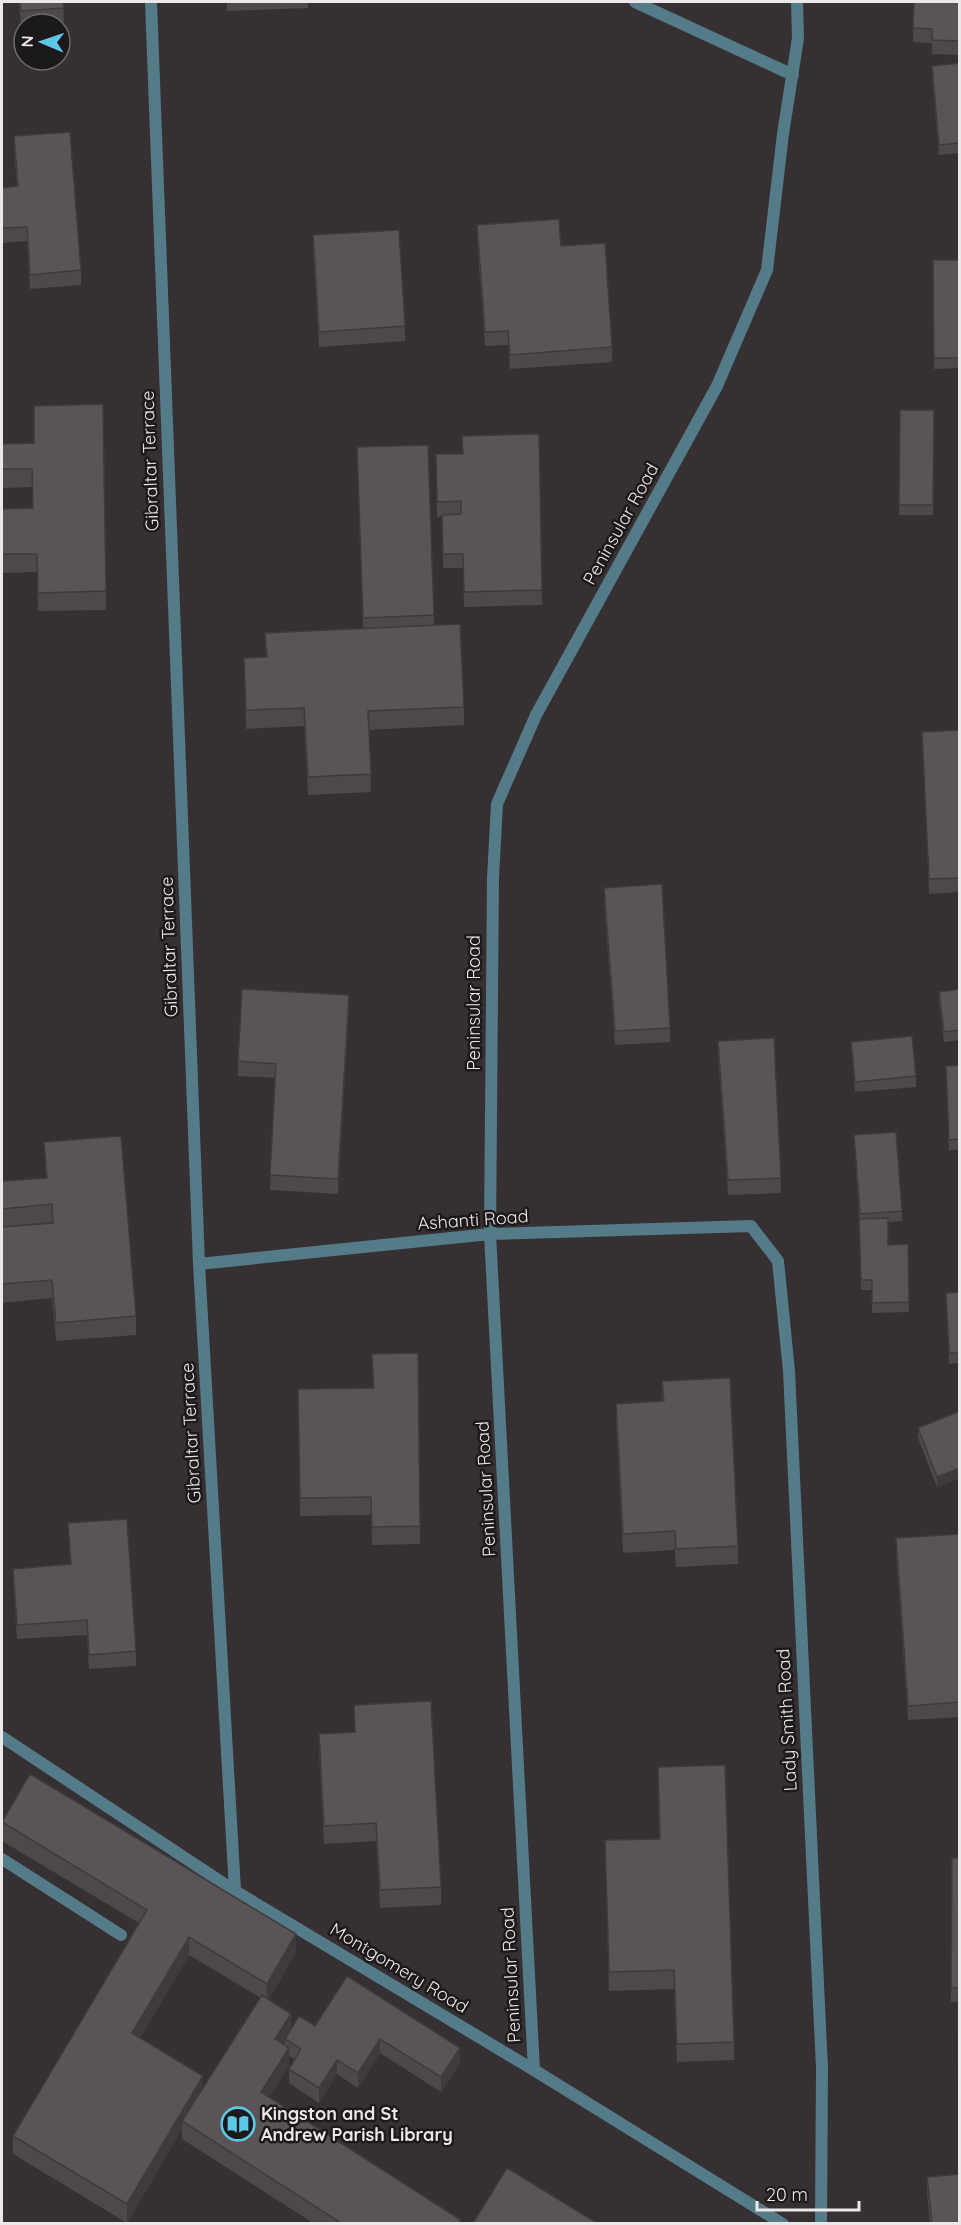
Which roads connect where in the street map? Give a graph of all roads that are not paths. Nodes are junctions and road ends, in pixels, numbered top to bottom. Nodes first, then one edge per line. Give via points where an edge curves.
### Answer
1 (151, 2) edge
2 (635, 2) edge
3 (797, 2) edge
4 (793, 75) junction
5 (751, 1226) joint
6 (490, 1234) junction
7 (200, 1264) junction
8 (2, 1737) edge
9 (2, 1859) edge
10 (235, 1891) junction
11 (121, 1935) dead end
12 (534, 2070) junction
13 (783, 2223) edge
14 (821, 2223) edge

1 - 7 lane, Gibraltar Terrace
2 - 4 lane
3 - 4 lane, Peninsular Road
4 - 6 lane, Peninsular Road via 767,270 717,386 536,715 497,804
5 - 6 lane, Ashanti Road
5 - 14 lane, Lady Smith Road via 778,1261 789,1371 822,2068
6 - 7 lane, Ashanti Road
6 - 12 lane, Peninsular Road
7 - 10 lane, Gibraltar Terrace
8 - 10 lane, Montgomery Road
9 - 11 lane
10 - 12 lane, Montgomery Road
12 - 13 lane, Montgomery Road

